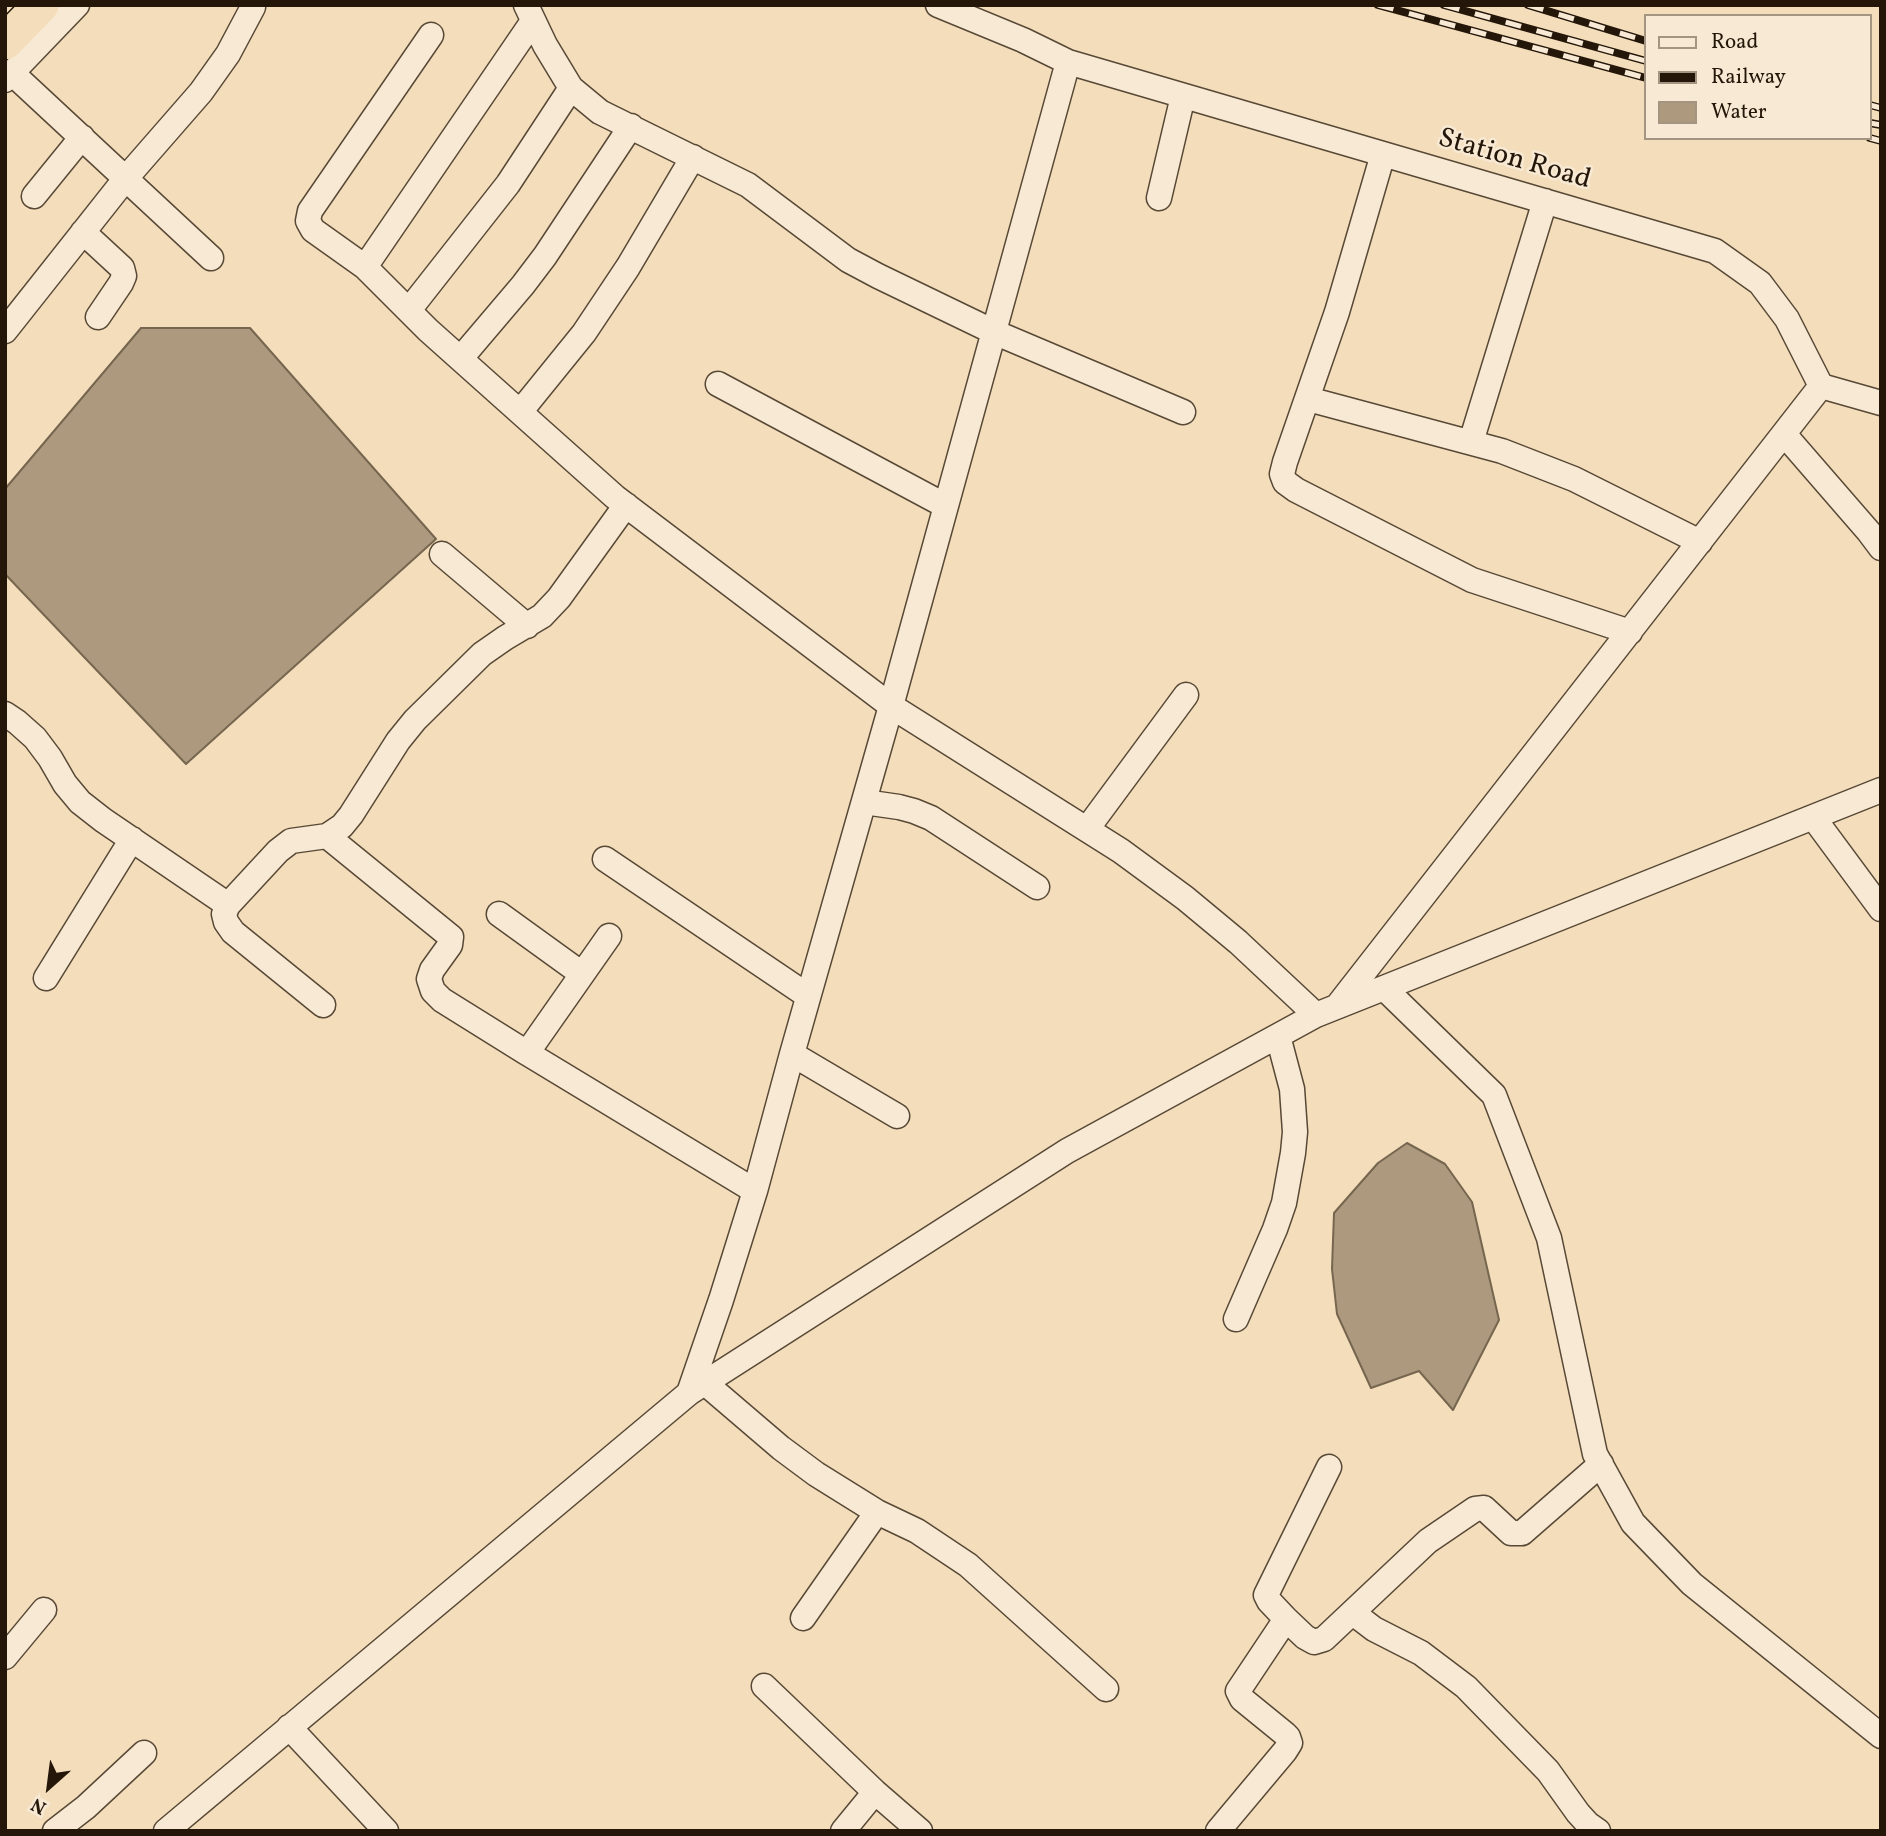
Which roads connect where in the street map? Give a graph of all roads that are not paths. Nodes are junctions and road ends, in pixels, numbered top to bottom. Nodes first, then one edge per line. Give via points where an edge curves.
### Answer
1 (41, 5) edge
2 (77, 5) edge
3 (938, 5) edge
4 (253, 7) edge
5 (530, 13) edge
6 (431, 35) dead end
7 (1068, 62) junction
8 (8, 65) edge
9 (571, 88) junction
10 (1183, 96) junction
11 (631, 126) junction
12 (82, 137) junction
13 (1382, 154) junction
14 (693, 157) junction
15 (126, 178) junction
16 (34, 197) dead end
17 (1159, 198) dead end
18 (1545, 201) junction
19 (83, 232) junction
20 (211, 258) dead end
21 (365, 267) junction
22 (409, 310) junction
23 (98, 317) dead end
24 (5, 331) edge
25 (993, 332) junction
26 (461, 358) junction
27 (718, 384) dead end
28 (1821, 386) junction
29 (1308, 399) junction
30 (1881, 404) edge
31 (520, 412) junction
32 (1183, 412) dead end
33 (1784, 434) junction
34 (1471, 442) junction
35 (626, 506) junction
36 (946, 506) junction
37 (1700, 542) junction
38 (1881, 548) edge
39 (442, 554) dead end
40 (527, 626) junction
41 (1630, 632) junction
42 (1186, 695) dead end
43 (891, 706) junction
44 (5, 714) edge
45 (1881, 790) edge
46 (863, 802) junction
47 (1813, 817) junction
48 (1087, 829) junction
49 (327, 836) junction
50 (132, 839) junction
51 (605, 859) dead end
52 (1037, 887) dead end
53 (228, 905) junction
54 (1881, 909) edge
55 (499, 914) dead end
56 (609, 936) dead end
57 (582, 974) junction
58 (46, 978) dead end
59 (1384, 988) junction
60 (808, 996) junction
61 (323, 1005) dead end
62 (1327, 1011) junction
63 (1278, 1036) junction
64 (527, 1053) junction
65 (792, 1054) junction
66 (897, 1116) dead end
67 (755, 1191) junction
68 (1236, 1319) dead end
69 (697, 1388) junction
70 (1601, 1464) junction
71 (1329, 1467) dead end
72 (877, 1512) junction
73 (44, 1610) dead end
74 (1353, 1613) junction
75 (803, 1618) dead end
76 (1286, 1619) junction
77 (5, 1657) edge
78 (764, 1686) dead end
79 (1107, 1689) dead end
80 (289, 1727) junction
81 (1881, 1736) edge
82 (144, 1753) dead end
83 (875, 1792) junction
84 (55, 1831) edge
85 (166, 1831) edge
86 (386, 1831) edge
87 (843, 1831) edge
88 (920, 1831) edge
89 (1218, 1831) edge
90 (1598, 1831) edge

1 - 8 highway
2 - 8 street
3 - 7 street, Station Road
4 - 15 street via 201,92
5 - 9 street
5 - 21 street
6 - 21 street via 310,211 308,221 313,230
7 - 10 street, Station Road
7 - 25 street
8 - 12 street
9 - 11 street via 600,112
9 - 22 street via 508,184
10 - 13 street, Station Road
10 - 17 street
11 - 14 street
11 - 26 street via 545,256
12 - 15 street
12 - 16 street
13 - 18 street, Station Road
13 - 29 street
14 - 25 street via 748,184 848,260
14 - 31 street via 584,333
15 - 19 street
15 - 20 street
18 - 28 street, Station Road via 1715,251 1760,282 1787,319
18 - 34 street
19 - 23 street via 122,268 124,276
19 - 24 street
21 - 22 street
22 - 26 street
25 - 32 street
25 - 36 street
26 - 31 street
27 - 36 street
28 - 30 street
28 - 33 street
29 - 34 street
29 - 41 street via 1282,474 1296,490 1472,580
31 - 35 street
33 - 37 street
33 - 38 street
34 - 37 street via 1574,479
35 - 40 street via 559,598
35 - 43 street
36 - 43 street
37 - 41 street
39 - 40 street
40 - 49 street via 482,654 415,720 351,815
41 - 62 street
42 - 48 street
43 - 46 street
43 - 48 street
44 - 50 street via 36,738 80,803
45 - 47 street
46 - 52 street via 931,818
46 - 60 street
47 - 54 street
47 - 59 street
48 - 62 street via 1185,898
49 - 53 street via 291,841 278,850
49 - 64 street via 450,937 450,945 429,979 433,991
50 - 53 street
50 - 58 street
51 - 60 street
53 - 61 street via 224,914 233,932
55 - 57 street
56 - 57 street
57 - 64 street
59 - 62 street
59 - 70 street via 1494,1095 1549,1238 1595,1454
60 - 65 street
62 - 63 street
63 - 68 street via 1292,1089 1293,1153 1284,1203
63 - 69 street via 1067,1151
64 - 67 street
65 - 66 street
65 - 67 street
67 - 69 street
69 - 72 street
69 - 80 street
70 - 74 street via 1522,1534 1511,1532 1484,1508 1475,1509 1428,1541
70 - 81 street via 1633,1523 1692,1584
71 - 76 street via 1266,1595
72 - 75 street
72 - 79 street via 917,1531 968,1565
73 - 77 street
74 - 76 street via 1314,1643
74 - 90 street via 1421,1653 1466,1687 1555,1778 1583,1819
76 - 89 street via 1238,1691 1290,1743
78 - 83 street
80 - 85 street
80 - 86 street
82 - 84 street
83 - 87 street
83 - 88 street

